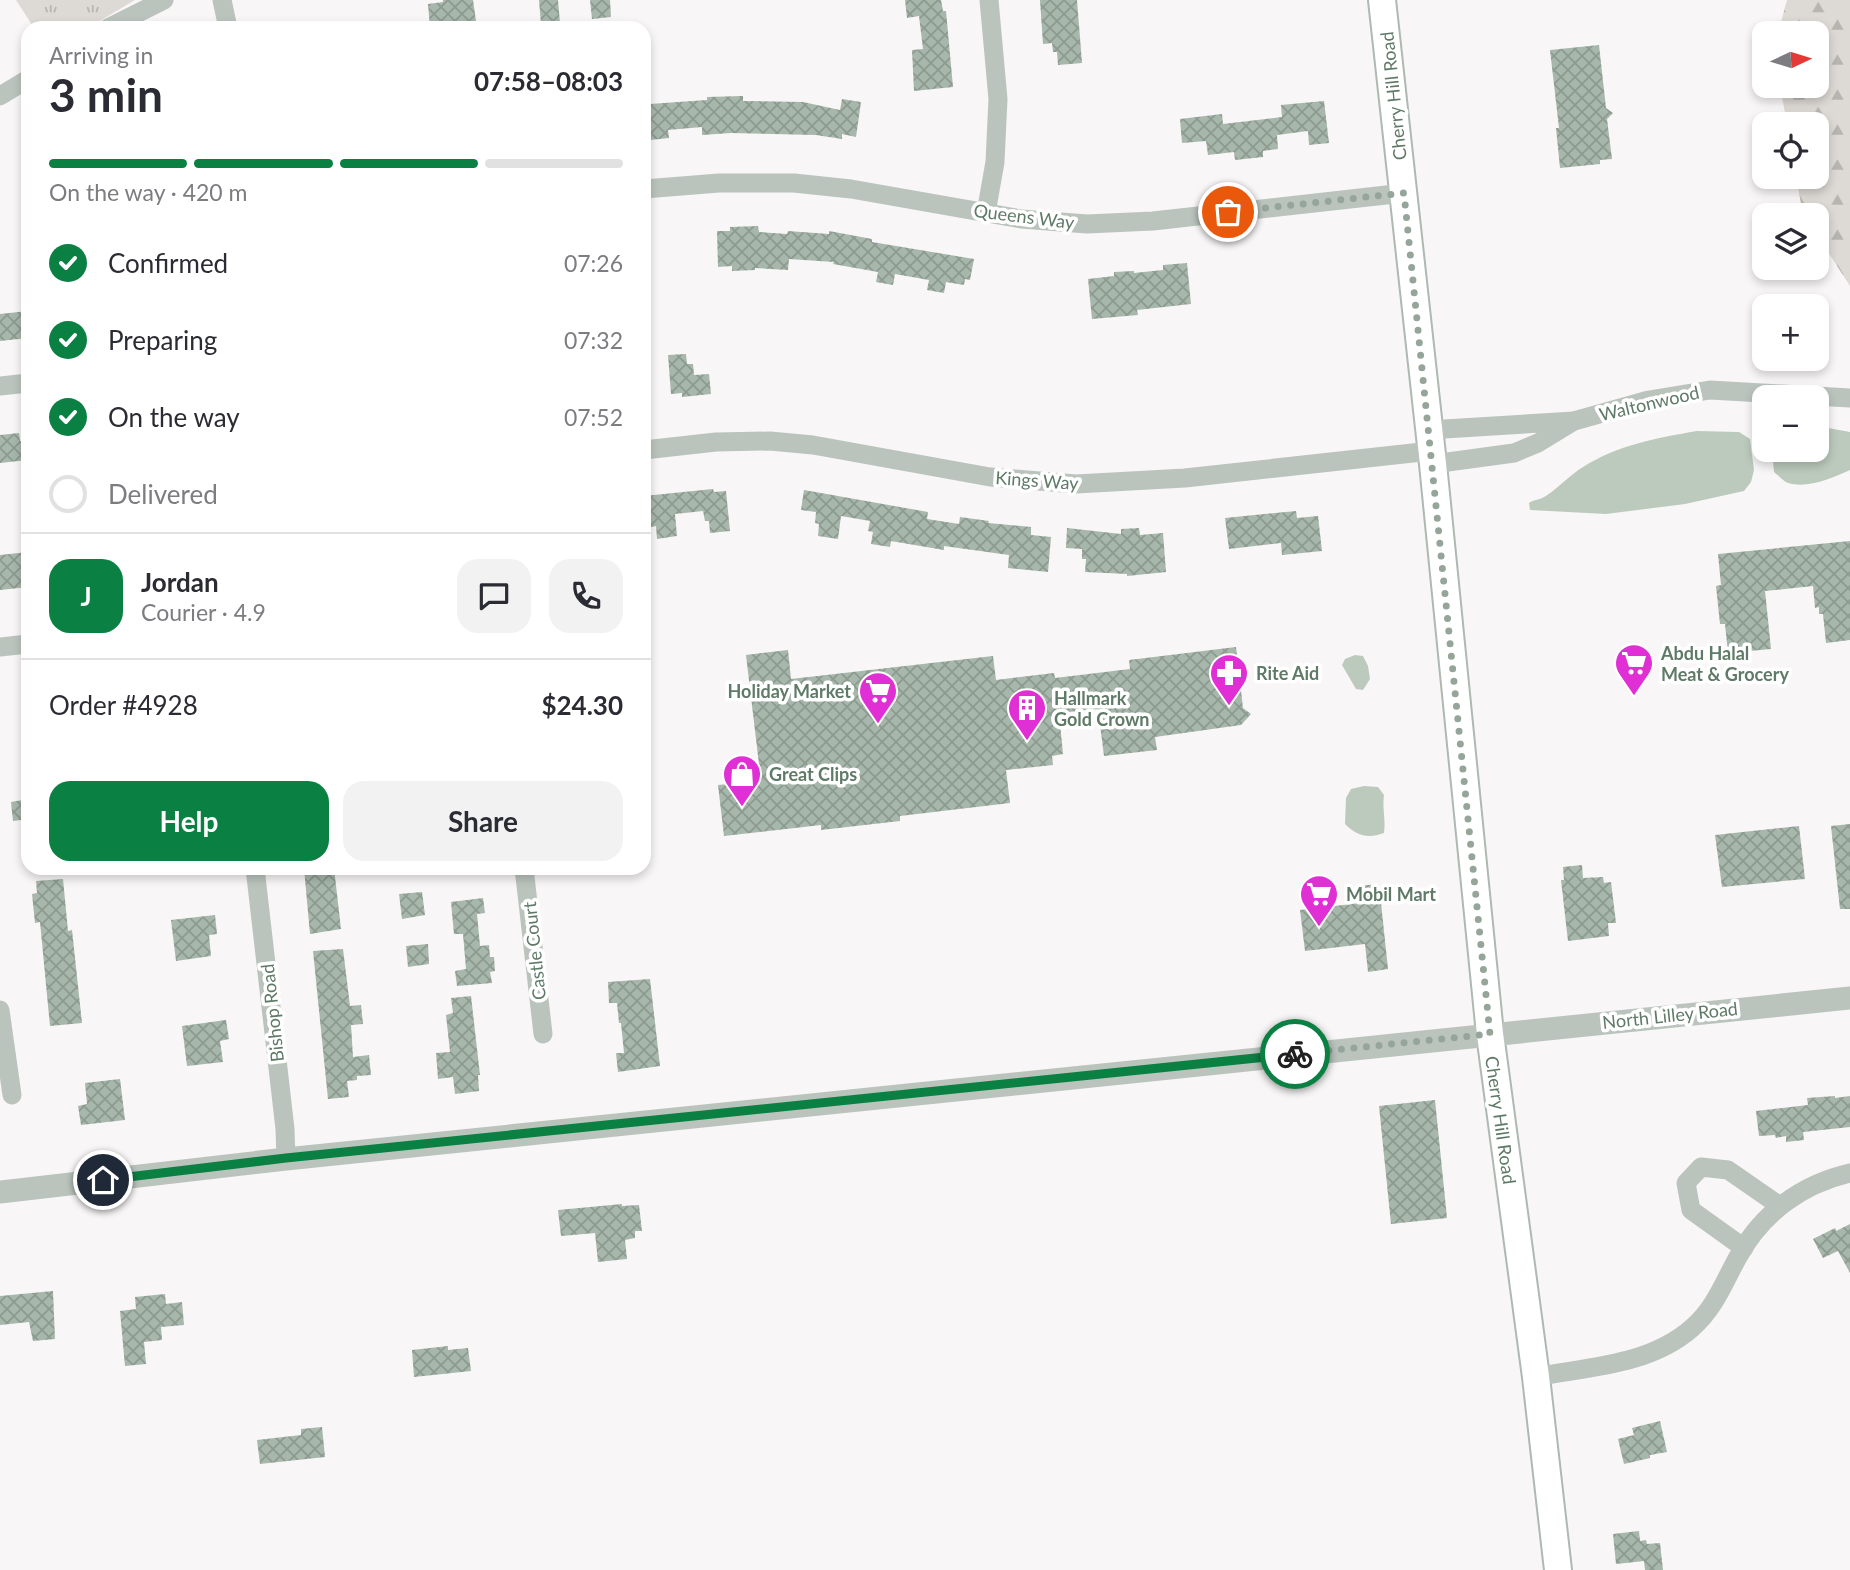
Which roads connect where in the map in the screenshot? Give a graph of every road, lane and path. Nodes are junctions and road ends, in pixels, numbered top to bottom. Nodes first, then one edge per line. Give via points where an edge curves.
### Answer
1 (164, 0) edge
2 (222, 0) edge
3 (989, 0) edge
4 (1382, 0) edge
5 (122, 21) edge
6 (226, 21) edge
7 (21, 83) edge
8 (0, 96) edge
9 (651, 188) edge
10 (1404, 193) junction
11 (986, 213) junction
12 (21, 384) edge
13 (0, 386) edge
14 (1850, 398) edge
15 (1574, 421) junction
16 (1431, 448) junction
17 (651, 449) edge
18 (21, 645) edge
19 (0, 647) edge
20 (256, 875) edge
21 (525, 875) edge
22 (1850, 998) edge
23 (0, 1010) edge
24 (543, 1034) dead end
25 (1490, 1034) junction
26 (12, 1095) dead end
27 (286, 1158) junction
28 (1850, 1173) edge
29 (0, 1192) edge
30 (1780, 1206) junction
31 (1744, 1248) junction
32 (1536, 1377) junction
33 (1558, 1570) edge

1 - 5 street
2 - 6 street
3 - 11 street via 998,99 995,162
4 - 10 main road, Cherry Hill Road
7 - 8 street
9 - 11 street, Queens Way via 794,183
10 - 11 street, Queens Way via 1120,223 1054,222
10 - 16 main road, Cherry Hill Road
12 - 13 street
14 - 15 street, Waltonwood via 1710,390 1649,400
15 - 16 street, Waltonwood
15 - 16 street, Waltonwood via 1514,453
16 - 17 street, Kings Way via 1185,478 1076,484 990,477 770,441
16 - 25 main road, Cherry Hill Road
18 - 19 street
20 - 27 street, Bishop Road
21 - 24 street, Castle Court
22 - 25 street, North Lilley Road
23 - 26 street
25 - 27 street, North Lilley Road
25 - 32 main road, Cherry Hill Road
27 - 29 street, North Lilley Road
28 - 30 street via 1813,1185
30 - 31 street
30 - 31 street via 1728,1170 1700,1167 1686,1183 1691,1210
31 - 32 street via 1712,1307 1670,1344 1628,1360
32 - 33 main road, Cherry Hill Road

